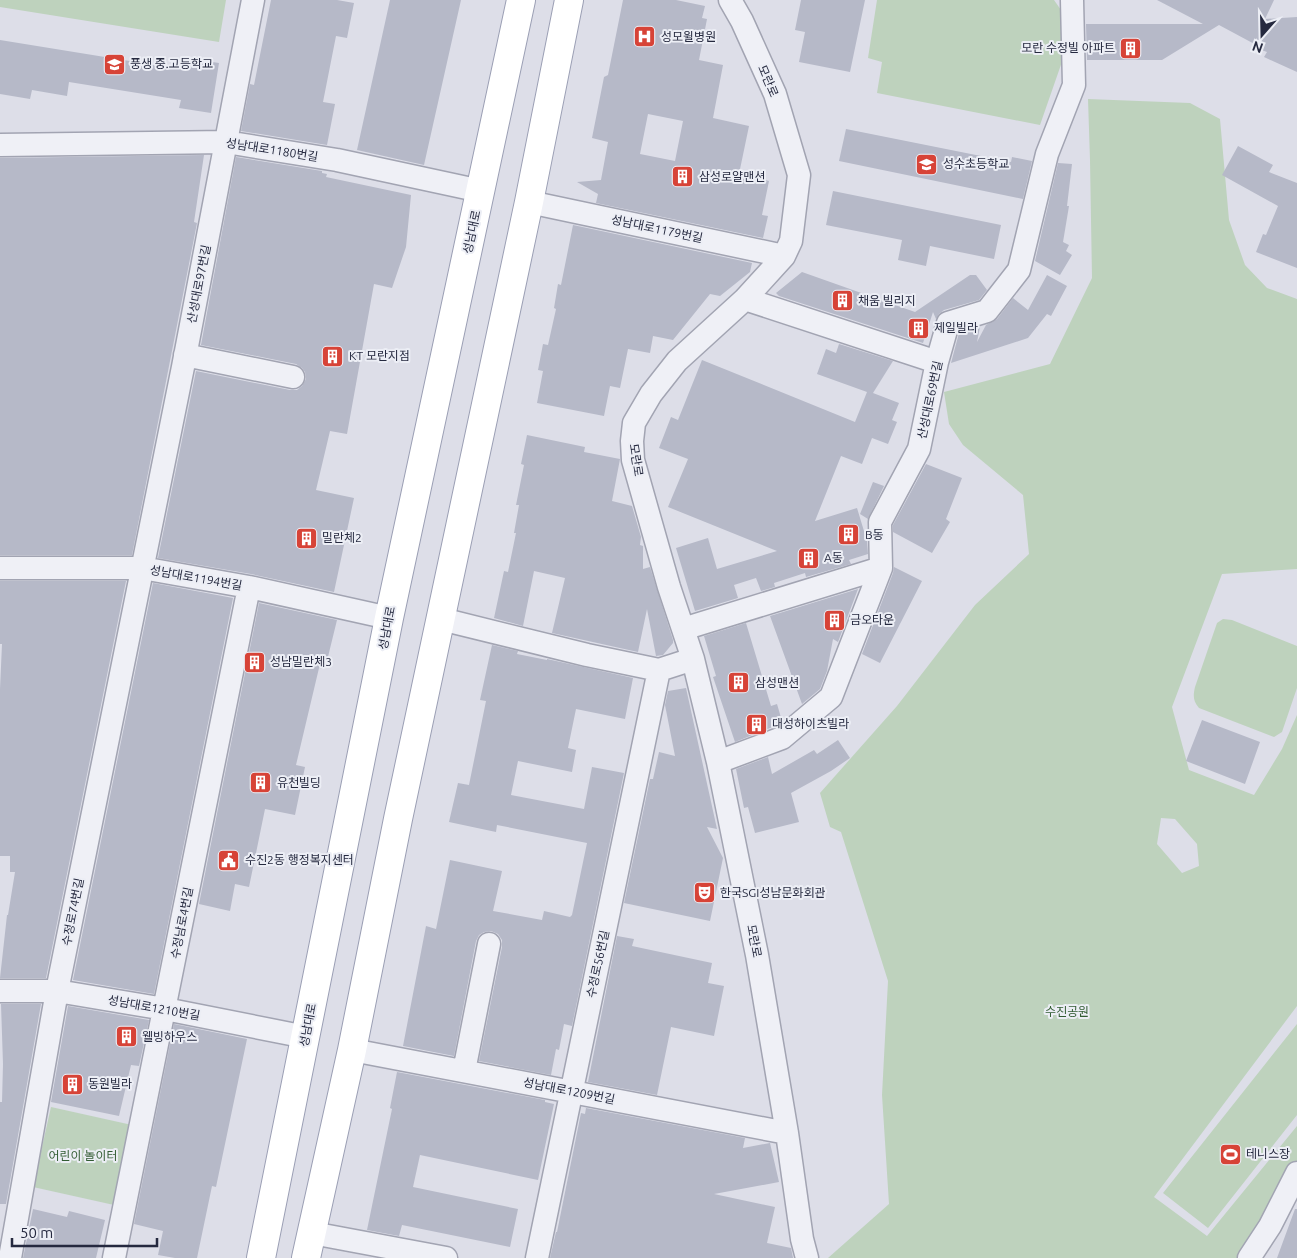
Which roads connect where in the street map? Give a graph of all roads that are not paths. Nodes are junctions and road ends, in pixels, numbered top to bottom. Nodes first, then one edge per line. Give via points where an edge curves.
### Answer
1 (252, 0) edge
2 (521, 0) edge
3 (569, 0) edge
4 (730, 0) edge
5 (1072, 0) edge
6 (226, 142) junction
7 (0, 145) edge
8 (481, 190) junction
9 (529, 202) junction
10 (784, 256) junction
11 (745, 299) junction
12 (185, 355) junction
13 (936, 362) junction
14 (293, 376) dead end
15 (0, 568) edge
16 (142, 568) junction
17 (881, 568) junction
18 (249, 587) junction
19 (389, 618) junction
20 (441, 620) junction
21 (683, 629) junction
22 (694, 659) junction
23 (659, 670) junction
24 (718, 762) junction
25 (489, 944) dead end
26 (0, 991) edge
27 (57, 991) junction
28 (165, 1009) junction
29 (306, 1037) junction
30 (352, 1050) junction
31 (464, 1071) junction
32 (571, 1092) junction
33 (787, 1133) junction
34 (1297, 1173) edge
35 (309, 1245) edge
36 (10, 1258) edge
37 (114, 1258) edge
38 (261, 1258) edge
39 (446, 1258) edge
40 (537, 1258) edge
41 (807, 1258) edge
42 (1249, 1258) edge

1 - 6 street, 산성대로97번길
2 - 8 main road, 성남대로
3 - 9 main road
4 - 10 street, 모란로 via 775,94 799,175 791,240
5 - 13 street, 산성대로69번길 via 1074,85 1047,154 1019,270 987,311 948,323
6 - 7 street, 성남대로1180번길
6 - 8 street, 성남대로1180번길 via 337,160
6 - 12 street, 산성대로97번길
8 - 19 main road, 성남대로
9 - 10 street, 성남대로1179번길
9 - 20 main road
10 - 11 street, 모란로
11 - 13 street
11 - 21 street, 모란로 via 677,361 634,422 633,460
12 - 14 street
12 - 16 street, 산성대로97번길
13 - 17 street, 산성대로69번길 via 919,449 880,522
15 - 16 street, 성남대로1194번길
16 - 18 street, 성남대로1194번길
16 - 27 street, 수정로74번길
17 - 21 street
17 - 24 street, 산성대로69번길 via 831,697 782,738
18 - 19 street, 성남대로1194번길
18 - 28 street, 수정남로4번길
19 - 29 main road, 성남대로
20 - 23 street
20 - 30 main road
21 - 22 street, 모란로
22 - 23 street
22 - 24 street, 모란로
23 - 32 street, 수정로56번길
24 - 33 street, 모란로 via 757,955
25 - 31 street
26 - 27 street, 성남대로1210번길
27 - 28 street, 성남대로1210번길
27 - 36 street, 수정로74번길
28 - 29 street, 성남대로1210번길
28 - 37 street, 수정남로4번길
29 - 38 main road, 성남대로
30 - 31 street, 성남대로1209번길
30 - 35 main road
31 - 32 street, 성남대로1209번길
32 - 33 street, 성남대로1209번길
32 - 40 street, 수정로56번길
33 - 41 street, 모란로
34 - 42 street via 1270,1226
35 - 39 street

